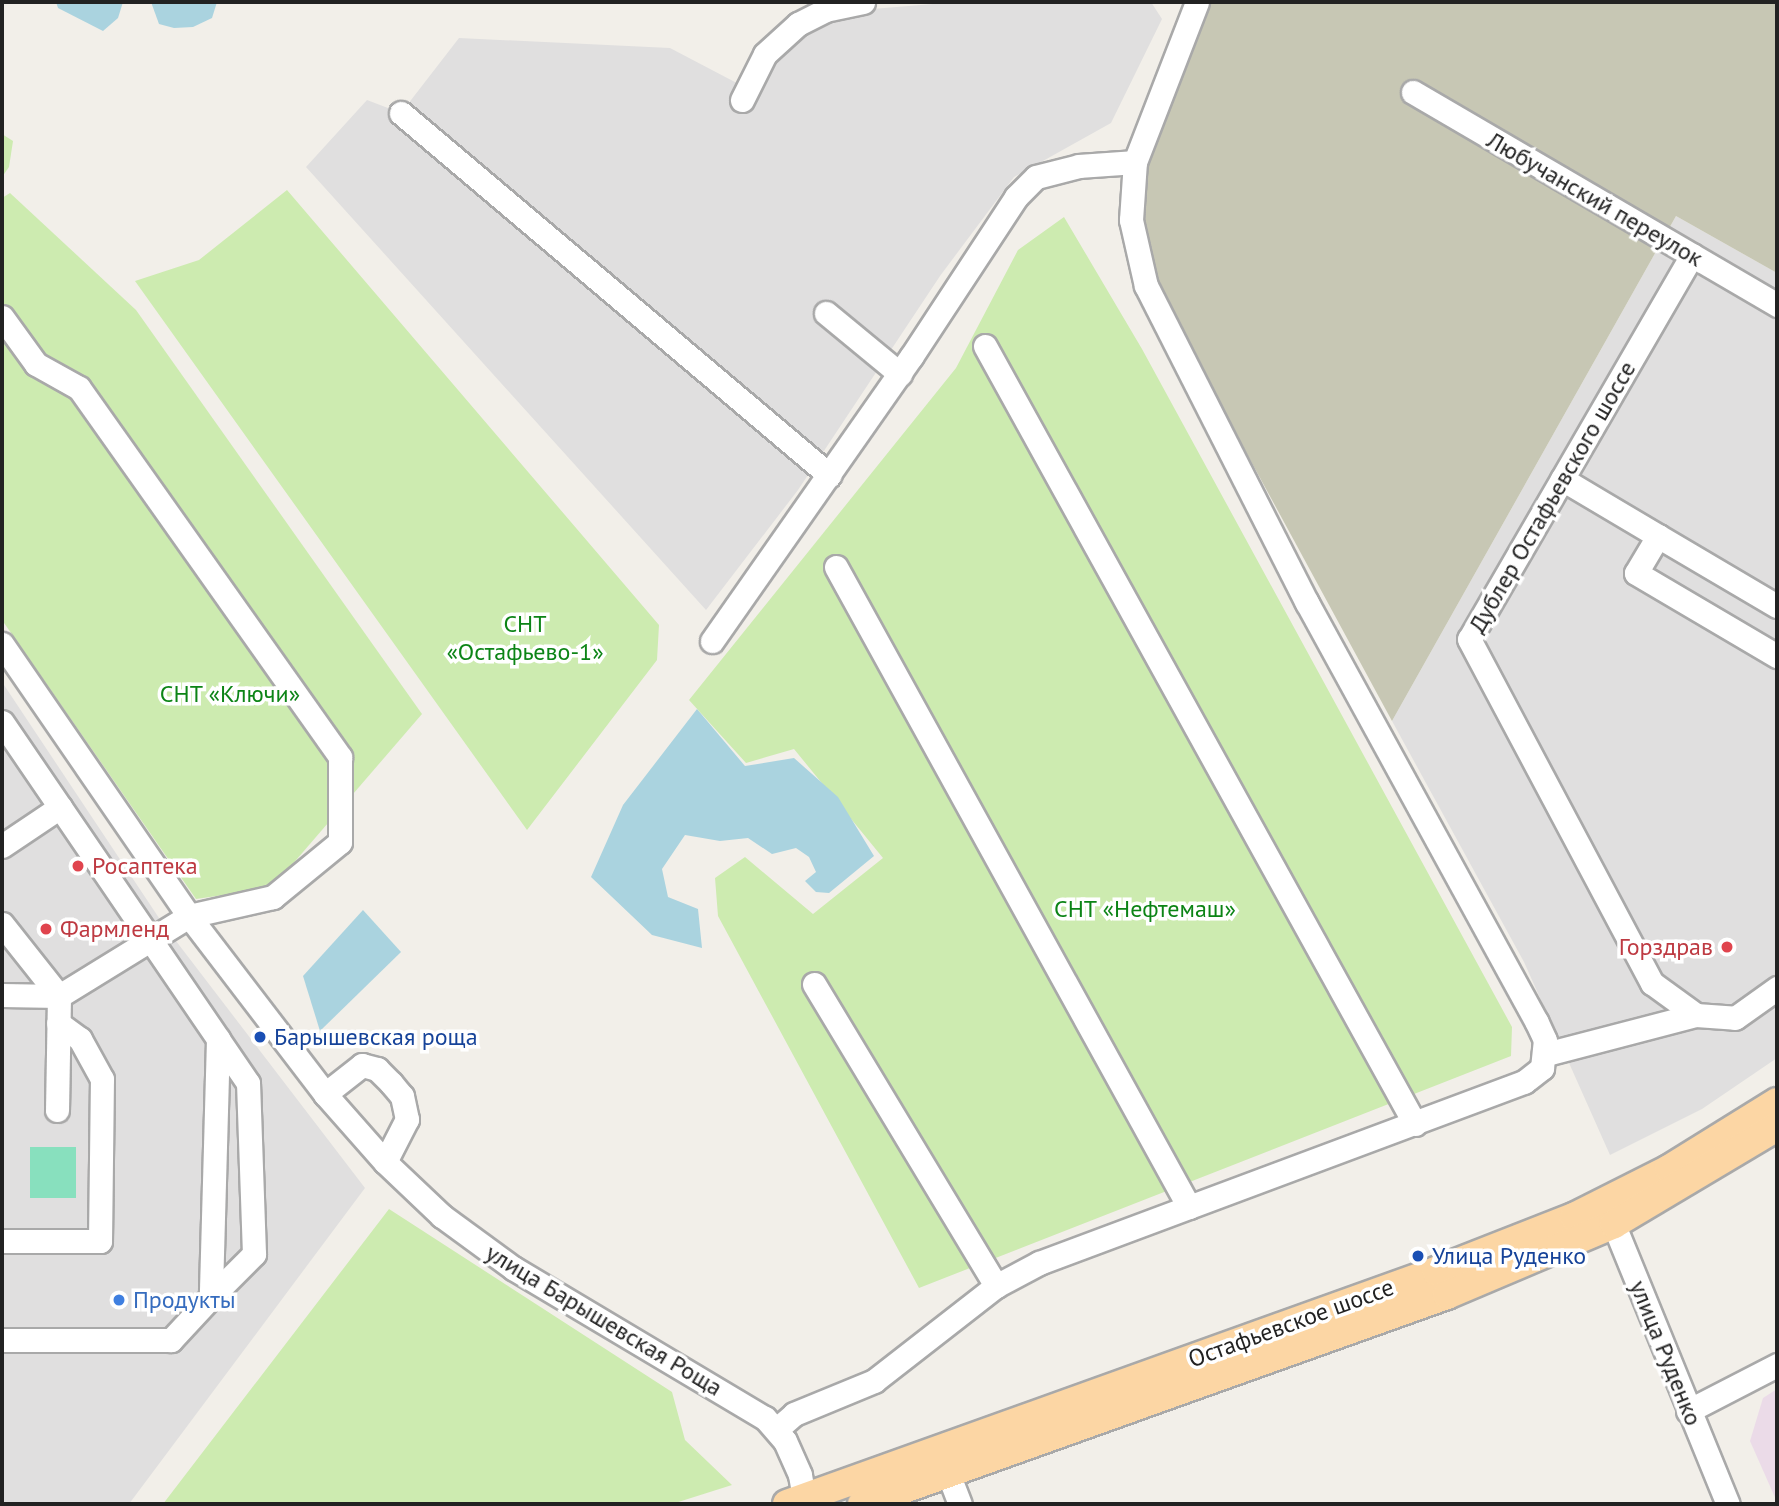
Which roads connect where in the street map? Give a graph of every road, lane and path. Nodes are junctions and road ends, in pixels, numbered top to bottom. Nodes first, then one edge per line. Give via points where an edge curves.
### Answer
1 (863, 2) edge
2 (1197, 2) edge
3 (1413, 92) dead end
4 (741, 100) dead end
5 (401, 113) dead end
6 (1135, 162) junction
7 (1692, 255) junction
8 (1777, 306) edge
9 (827, 313) dead end
10 (2, 317) edge
11 (985, 346) dead end
12 (900, 374) junction
13 (829, 475) junction
14 (1562, 479) junction
15 (1658, 536) junction
16 (836, 567) dead end
17 (1777, 606) edge
18 (712, 641) dead end
19 (1777, 656) edge
20 (5, 657) edge
21 (2, 722) edge
22 (60, 807) junction
23 (2, 846) edge
24 (188, 916) junction
25 (2, 924) edge
26 (149, 941) junction
27 (814, 984) dead end
28 (1777, 988) edge
29 (2, 995) edge
30 (59, 996) junction
31 (1696, 1015) junction
32 (58, 1023) junction
33 (218, 1039) junction
34 (1546, 1054) junction
35 (325, 1094) junction
36 (1777, 1102) edge
37 (57, 1110) dead end
38 (1415, 1124) junction
39 (1777, 1127) edge
40 (385, 1162) junction
41 (1189, 1207) junction
42 (1609, 1213) junction
43 (2, 1241) edge
44 (996, 1286) junction
45 (211, 1297) junction
46 (2, 1340) edge
47 (1777, 1366) edge
48 (1688, 1411) junction
49 (776, 1429) junction
50 (948, 1473) junction
51 (799, 1502) edge
52 (862, 1504) edge
53 (960, 1504) edge
54 (1728, 1504) edge

1 - 4 street via 825,10 798,24 765,54
2 - 6 street
3 - 7 street, Любучанский переулок
5 - 13 street
6 - 12 street via 1079,166 1036,177 1016,197
6 - 34 street via 1130,200 1134,243 1156,309 1307,603 1536,1021
7 - 8 street, Любучанский переулок
7 - 14 street, Дублер Остафьевского шоссе
9 - 12 street
10 - 24 street via 36,364 79,388 340,757 340,842 272,897 214,914
11 - 38 street
12 - 13 street
13 - 18 street
14 - 15 street
14 - 31 street, Дублер Остафьевского шоссе via 1469,639 1652,984
15 - 17 street
15 - 19 street via 1636,573
16 - 41 street
20 - 24 street, улица Барышевская Роща
21 - 22 street
22 - 23 street
22 - 26 street
24 - 26 street
24 - 35 street, улица Барышевская Роща
25 - 30 street
26 - 30 street
26 - 33 street
27 - 44 street
28 - 31 street via 1735,1018
29 - 30 street
30 - 32 street
31 - 34 street
32 - 37 street
32 - 43 street via 80,1040 102,1079 100,1241
33 - 45 street
33 - 45 street via 248,1083 254,1254
34 - 38 street via 1536,1076
35 - 40 street, улица Барышевская Роща
35 - 40 street via 362,1065 377,1069 402,1096 407,1119
36 - 42 main road, Остафьевское шоссе via 1669,1169
38 - 41 street
39 - 42 main road, Остафьевское шоссе
40 - 49 street, улица Барышевская Роща via 442,1216 513,1268 752,1408
41 - 44 street via 1075,1248
42 - 48 street, улица Руденко
42 - 50 main road, Остафьевское шоссе via 1447,1295
42 - 51 main road, Остафьевское шоссе via 1436,1271
44 - 49 street via 874,1381 794,1414
45 - 46 street via 171,1340
47 - 48 street
48 - 54 street, улица Руденко
49 - 51 street, улица Барышевская Роща
50 - 52 main road, Остафьевское шоссе
50 - 53 street

